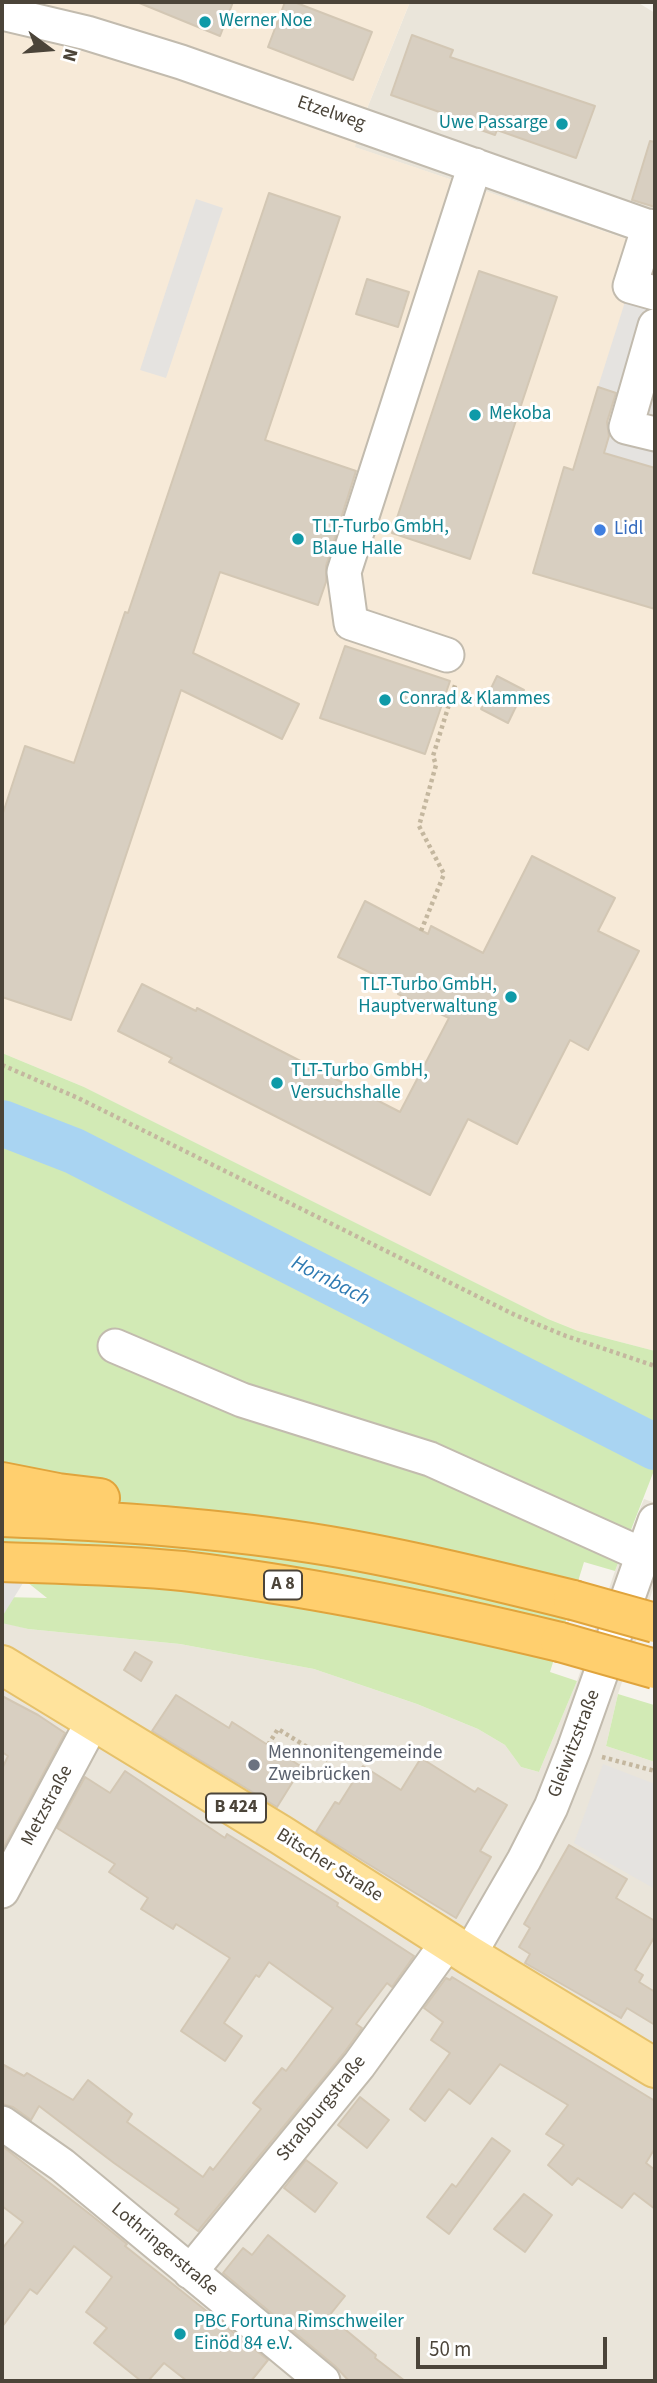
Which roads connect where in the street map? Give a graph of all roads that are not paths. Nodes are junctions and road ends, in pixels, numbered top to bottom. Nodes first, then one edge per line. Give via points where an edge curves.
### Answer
1 (18, 11) edge
2 (475, 165) junction
3 (652, 228) edge
4 (655, 293) edge
5 (655, 326) edge
6 (655, 434) edge
7 (447, 655) road end
8 (115, 1346) dead end
9 (2, 1482) edge
10 (2, 1517) edge
11 (655, 1521) edge
12 (221, 1532) junction
13 (643, 1555) junction
14 (2, 1562) edge
15 (655, 1623) edge
16 (2, 1665) edge
17 (655, 1669) edge
18 (93, 1721) junction
19 (2, 1891) edge
20 (458, 1949) junction
21 (655, 2068) edge
22 (2, 2123) edge
23 (190, 2272) junction
24 (323, 2381) edge

1 - 2 street, Etzelweg via 181,62
2 - 3 street, Etzelweg
2 - 7 street via 344,572 351,623
3 - 4 street via 630,286
5 - 6 street via 626,427
8 - 13 street via 242,1400 430,1460
9 - 12 highway via 165,1504
10 - 12 highway, A 8
11 - 13 street, Gleiwitzstraße
12 - 15 highway, A 8, bridge via 418,1563
13 - 20 street, Gleiwitzstraße via 551,1807 529,1849
14 - 17 highway, A 8, bridge via 181,1571 320,1590 442,1614
16 - 18 main road, Bitscher Straße / B 424
18 - 19 street, Metzstraße
18 - 20 main road, Bitscher Straße / B 424
20 - 21 main road, Bitscher Straße / B 424
20 - 23 street, Straßburgstraße
22 - 23 street, Lothringerstraße via 62,2165
23 - 24 street, Lothringerstraße

